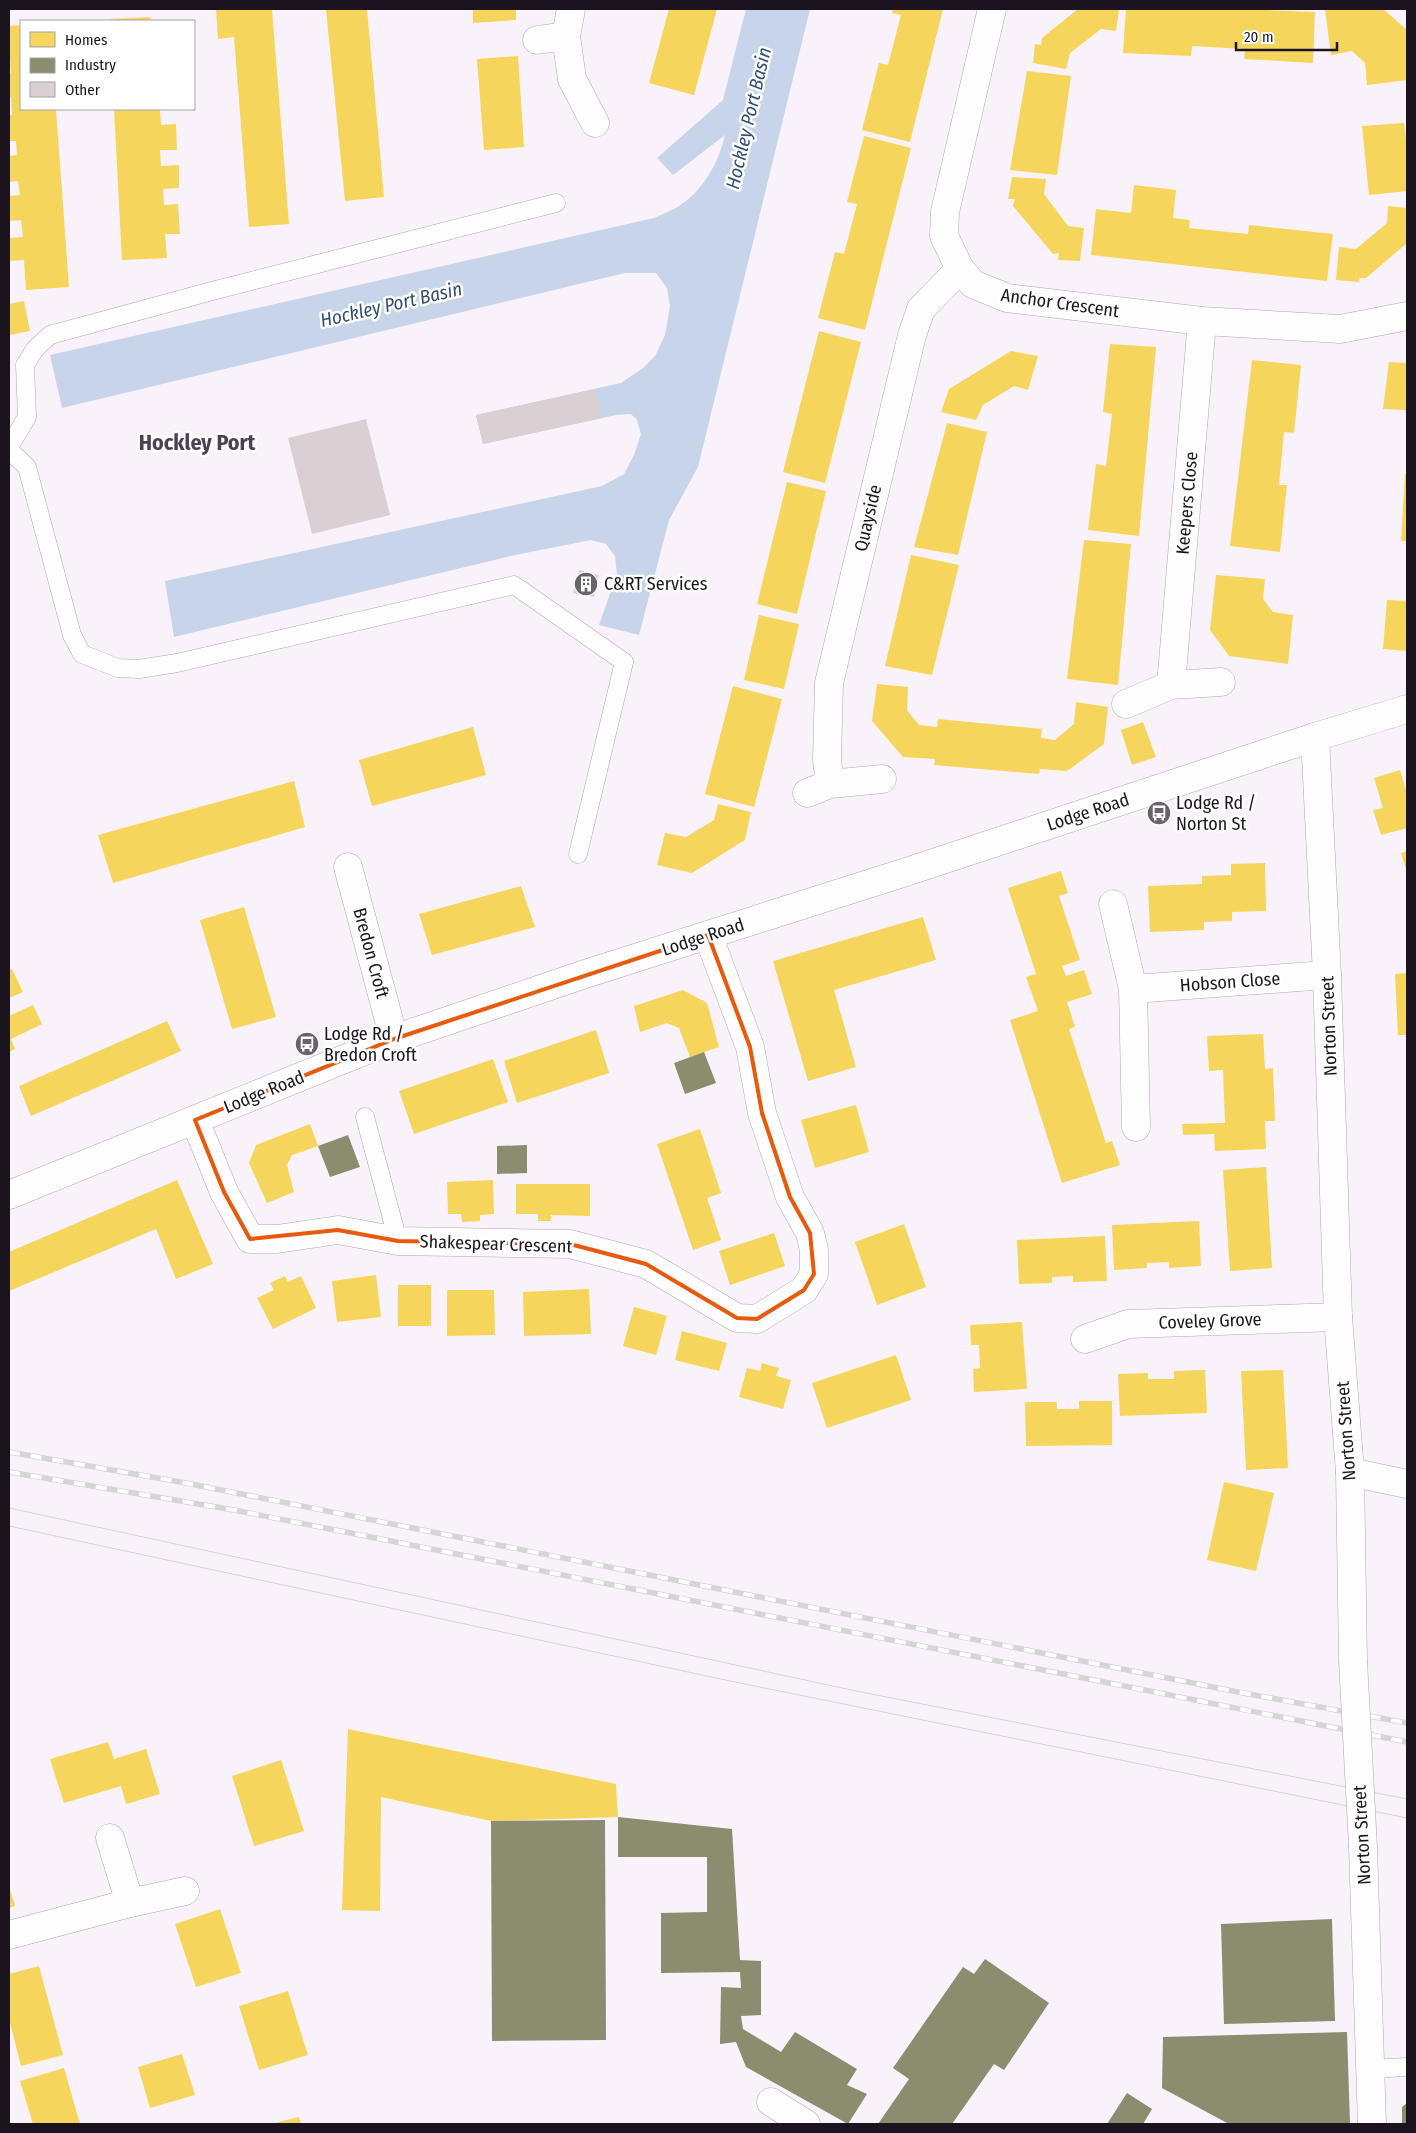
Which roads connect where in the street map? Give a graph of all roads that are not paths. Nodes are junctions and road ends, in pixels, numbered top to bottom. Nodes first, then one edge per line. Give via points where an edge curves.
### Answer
1 (571, 9) edge
2 (992, 9) edge
3 (566, 36) junction
4 (537, 40) dead end
5 (595, 122) dead end
6 (556, 203) dead end
7 (960, 269) junction
8 (1407, 316) edge
9 (1202, 321) junction
10 (9, 448) edge
11 (1221, 682) dead end
12 (1171, 685) junction
13 (1126, 704) dead end
14 (1407, 709) edge
15 (1315, 737) junction
16 (882, 778) dead end
17 (578, 854) dead end
18 (348, 867) dead end
19 (1113, 904) dead end
20 (708, 935) junction
21 (1327, 975) junction
22 (1133, 989) junction
23 (394, 1039) junction
24 (364, 1117) dead end
25 (194, 1120) junction
26 (1136, 1127) dead end
27 (9, 1195) edge
28 (398, 1241) junction
29 (1338, 1317) junction
30 (1085, 1340) dead end
31 (1350, 1472) junction
32 (1407, 1484) edge
33 (110, 1838) dead end
34 (185, 1891) dead end
35 (130, 1903) junction
36 (9, 1935) edge
37 (1407, 2066) edge
38 (1370, 2069) junction
39 (771, 2102) dead end
40 (806, 2124) edge
41 (1372, 2124) edge

1 - 3 street
2 - 7 street, Anchor Crescent via 945,212 944,236
3 - 4 street
3 - 5 street via 572,79
6 - 10 lane via 50,335 35,349 26,365 27,417
7 - 9 street, Anchor Crescent via 973,284 1007,298
7 - 16 street, Quayside via 921,309 912,335 829,683 827,760 819,788
8 - 9 street, Anchor Crescent via 1340,329
9 - 12 street, Keepers Close
10 - 17 lane via 27,466 72,635 82,654 118,668 139,669 177,663 514,586 624,662
11 - 12 street
12 - 13 street
14 - 15 street, Lodge Road
15 - 20 street, Lodge Road
15 - 21 street, Norton Street
18 - 23 street, Bredon Croft
19 - 22 street
20 - 23 street, Lodge Road
20 - 28 street, Shakespear Crescent via 750,1047 762,1113 790,1197 810,1233 814,1274 804,1290 758,1319 737,1318 646,1264 570,1244
21 - 22 street, Hobson Close
21 - 29 street, Norton Street
22 - 26 street
23 - 25 street, Lodge Road
24 - 28 lane
25 - 27 street, Lodge Road
25 - 28 street, Shakespear Crescent via 224,1192 250,1238 277,1239 338,1230
29 - 30 street, Coveley Grove via 1128,1324
29 - 31 street, Norton Street
31 - 32 street
31 - 38 street, Norton Street, bridge
33 - 35 street
34 - 35 street
35 - 36 street
37 - 38 lane
38 - 41 street, Norton Street
39 - 40 street

